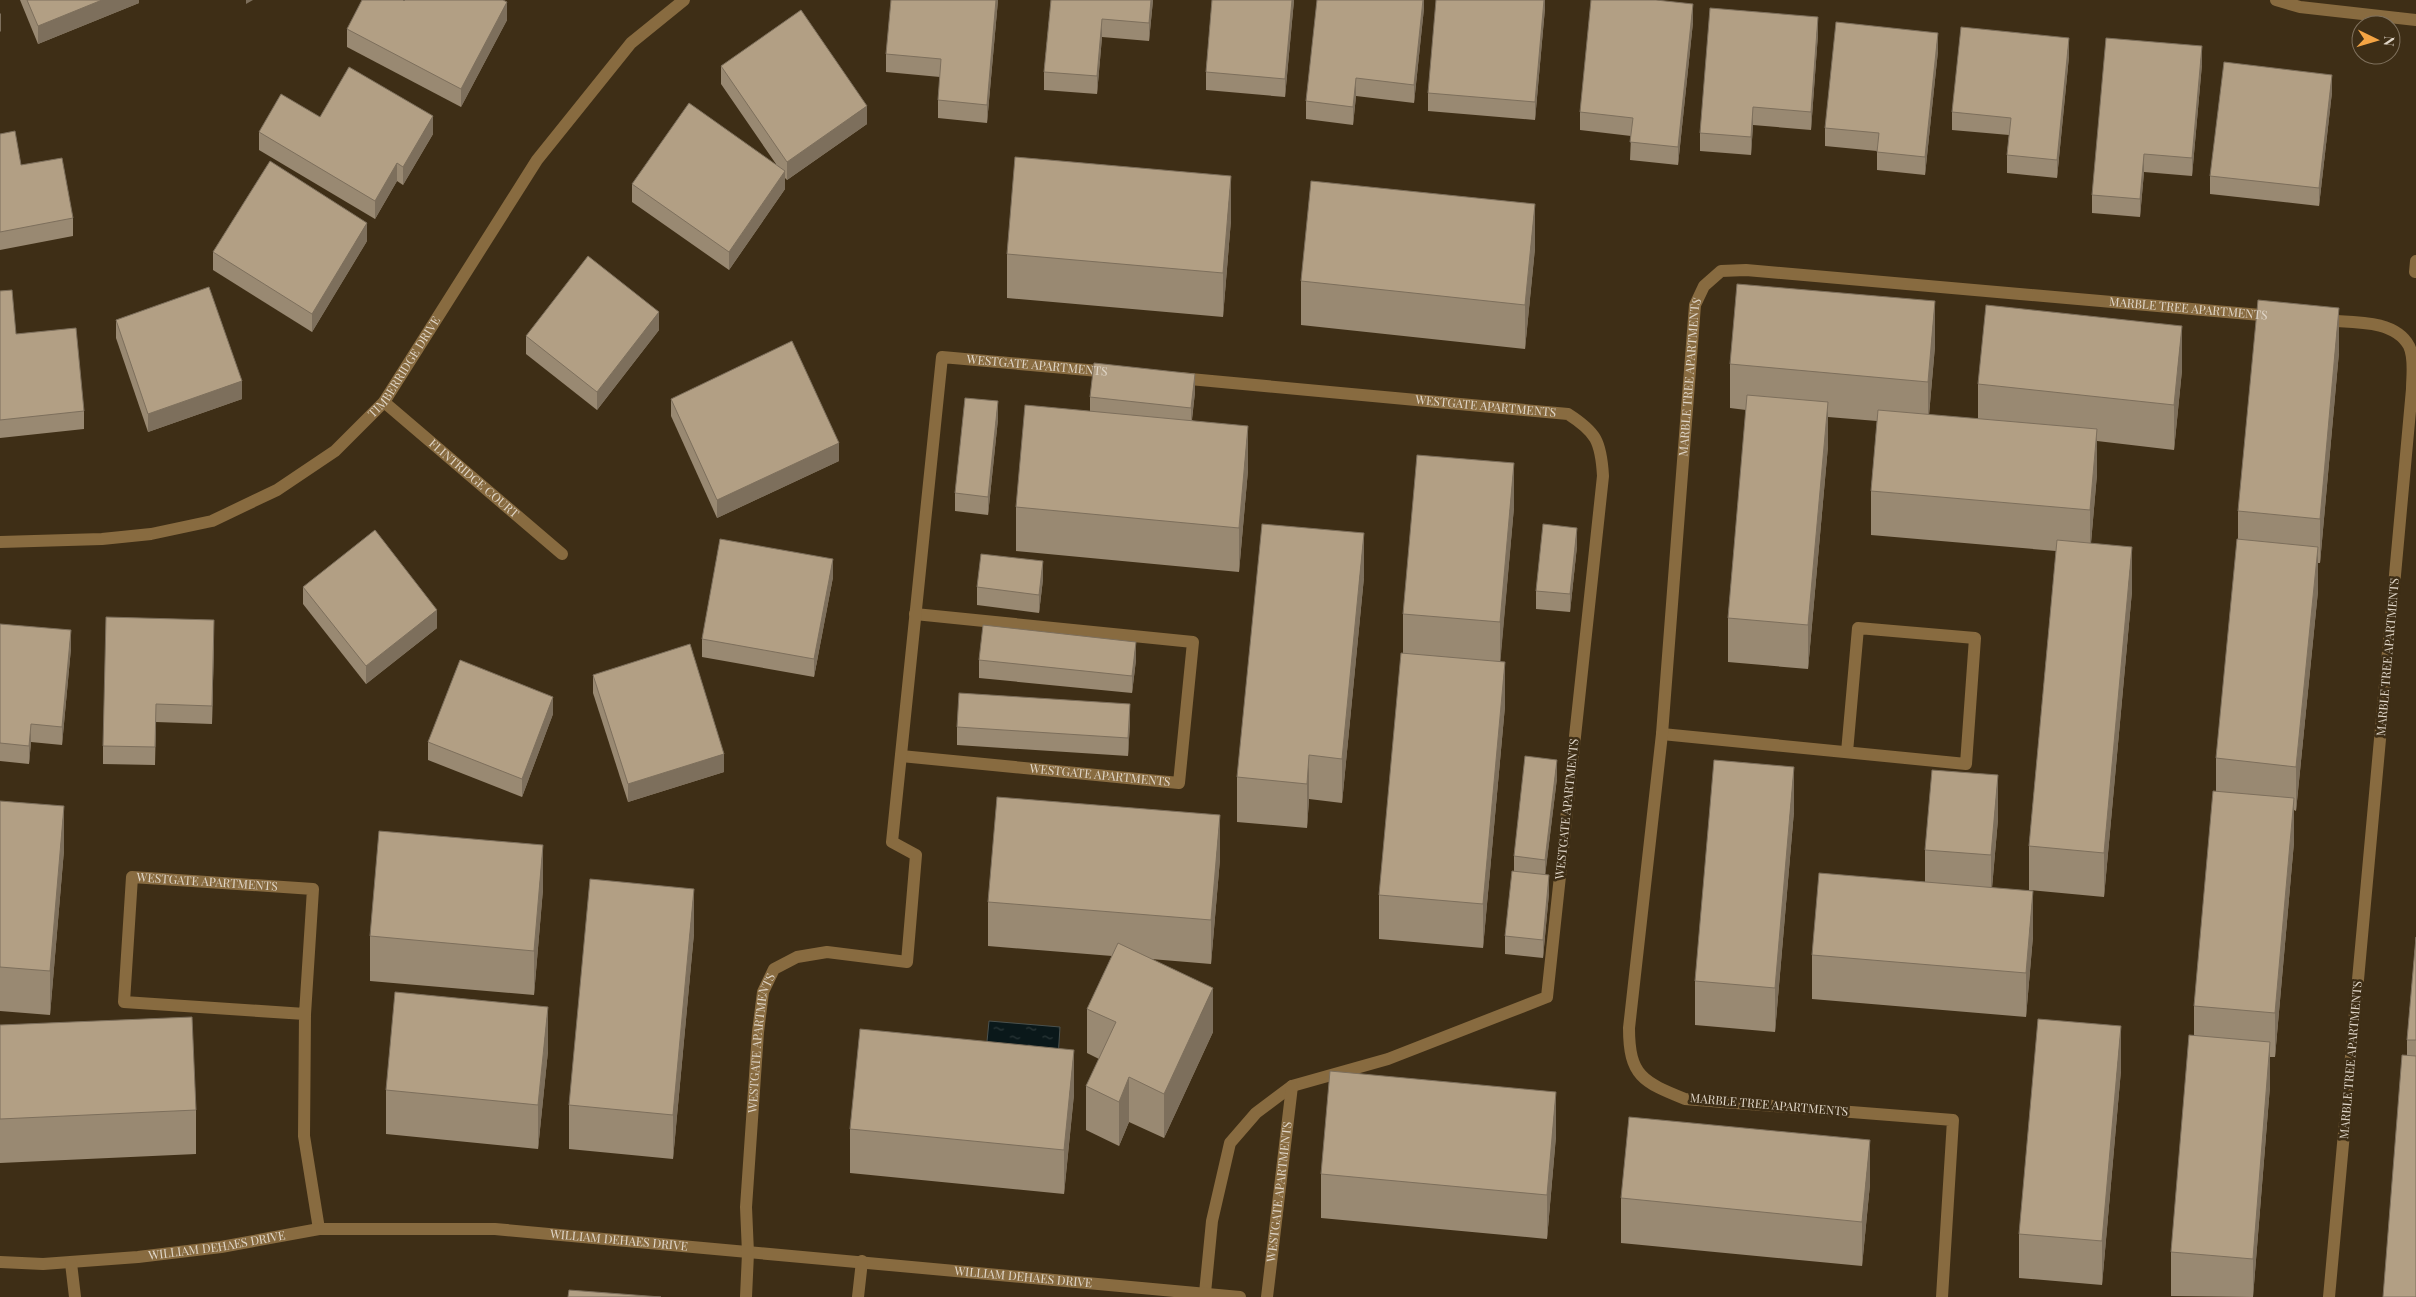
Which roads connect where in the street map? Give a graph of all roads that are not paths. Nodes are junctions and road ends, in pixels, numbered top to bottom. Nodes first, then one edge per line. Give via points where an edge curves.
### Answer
1 (684, 0) edge
2 (2276, 0) edge
3 (2416, 20) edge
4 (2282, 317) edge
5 (2312, 319) edge
6 (1120, 373) edge
7 (1169, 377) edge
8 (384, 402) junction
9 (0, 542) edge
10 (562, 554) dead end
11 (915, 614) junction
12 (1662, 734) junction
13 (1847, 752) junction
14 (901, 756) junction
15 (305, 1014) junction
16 (1292, 1086) junction
17 (319, 1229) junction
18 (748, 1253) junction
19 (862, 1261) junction
20 (0, 1262) edge
21 (71, 1263) junction
22 (1205, 1293) junction
23 (76, 1297) edge
24 (746, 1297) edge
25 (858, 1297) edge
26 (1240, 1297) edge
27 (1267, 1297) edge
28 (1942, 1297) edge
29 (2329, 1297) edge

1 - 8 street, TIMBERRIDGE DRIVE via 631,43 537,160
2 - 3 street via 2300,7
4 - 12 street, MARBLE TREE APARTMENTS via 1775,271 1721,271 1704,286 1695,305
5 - 29 street, MARBLE TREE APARTMENTS via 2383,326 2409,346 2412,365
6 - 11 street, WESTGATE APARTMENTS via 942,356
7 - 16 street, WESTGATE APARTMENTS via 1568,414 1589,427 1602,453 1548,997 1388,1059
8 - 9 street, TIMBERRIDGE DRIVE via 335,451 277,490 212,521 151,534 102,539
8 - 10 street, FLINTRIDGE COURT
11 - 14 street, WESTGATE APARTMENTS
11 - 14 street, WESTGATE APARTMENTS via 1193,642 1179,783
12 - 13 street
12 - 28 street, MARBLE TREE APARTMENTS via 1629,1028 1633,1066 1645,1080 1685,1099 1953,1120
13 - 13 street via 1966,764 1975,638 1858,628
14 - 18 street, WESTGATE APARTMENTS via 892,842 916,855 907,962 828,952 797,957 774,969 763,992 758,1032 746,1208
15 - 15 street, WESTGATE APARTMENTS via 313,889 132,877 124,1002
15 - 17 street, WESTGATE APARTMENTS via 304,1136
16 - 22 street, WESTGATE APARTMENTS via 1256,1113 1230,1143 1212,1221
16 - 27 street, WESTGATE APARTMENTS
17 - 18 street, WILLIAM DEHAES DRIVE via 495,1229
17 - 21 street, WILLIAM DEHAES DRIVE via 221,1247
18 - 19 street, WILLIAM DEHAES DRIVE
18 - 24 street, WESTGATE APARTMENTS
19 - 22 street, WILLIAM DEHAES DRIVE
19 - 25 street
20 - 21 street, WILLIAM DEHAES DRIVE
21 - 23 street
22 - 26 street, WILLIAM DEHAES DRIVE

